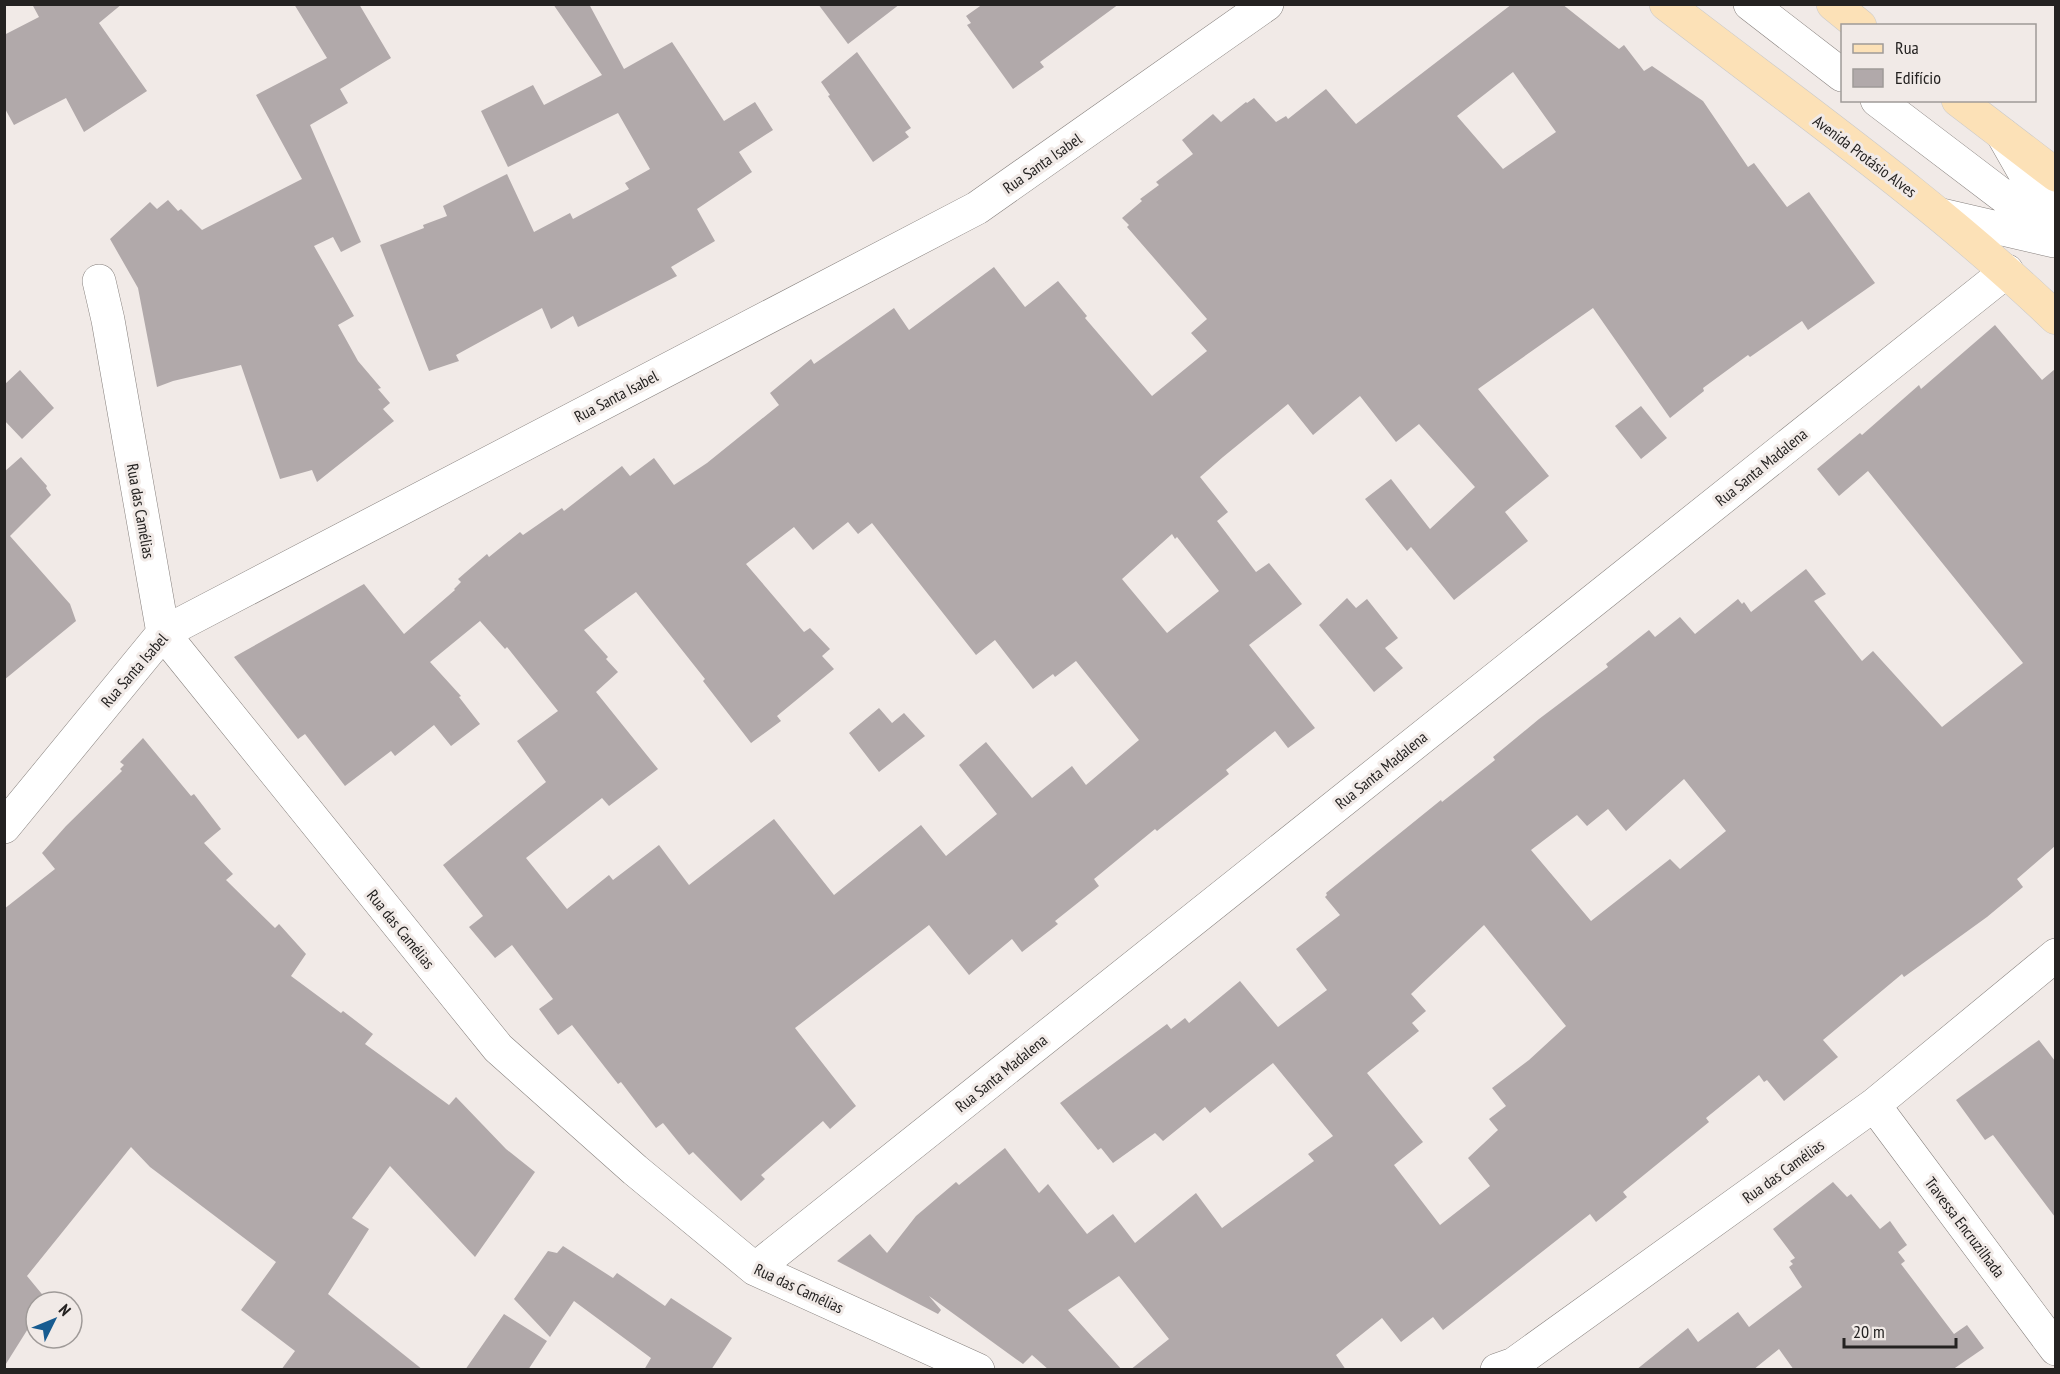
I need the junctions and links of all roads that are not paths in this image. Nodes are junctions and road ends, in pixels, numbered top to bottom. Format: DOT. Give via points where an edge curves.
graph roads {
  1 [pos="1268,4"];
  2 [pos="1666,4"];
  3 [pos="1750,4"];
  4 [pos="1833,4"];
  5 [pos="1858,24"];
  6 [pos="1841,74"];
  7 [pos="1880,102"];
  8 [pos="1961,102"];
  9 [pos="2003,135"];
  10 [pos="2055,176"];
  11 [pos="1942,215"];
  12 [pos="2055,228"];
  13 [pos="2055,239"];
  14 [pos="2007,271"];
  15 [pos="99,281"];
  16 [pos="2055,318"];
  17 [pos="163,633"];
  18 [pos="4,827"];
  19 [pos="2055,955"];
  20 [pos="1875,1105"];
  21 [pos="755,1269"];
  22 [pos="2055,1349"];
  23 [pos="978,1370"];
  24 [pos="1497,1370"];
  1 -- 17 [label="street, Rua Santa Isabel" via="977,208"];
  2 -- 11 [label="main road, Avenida Protásio Alves"];
  3 -- 6 [label="street"];
  4 -- 5 [label="main road"];
  7 -- 13 [label="street"];
  8 -- 9 [label="main road"];
  9 -- 10 [label="main road"];
  9 -- 12 [label="street"];
  11 -- 13 [label="street"];
  11 -- 14 [label="main road, Avenida Protásio Alves"];
  14 -- 16 [label="main road, Avenida Protásio Alves"];
  14 -- 21 [label="street, Rua Santa Madalena"];
  15 -- 17 [label="street, Rua das Camélias"];
  17 -- 18 [label="street, Rua Santa Isabel"];
  17 -- 21 [label="street, Rua das Camélias" via="498,1048 635,1170"];
  19 -- 20 [label="street, Rua das Camélias"];
  20 -- 22 [label="street, Travessa Encruzilhada"];
  20 -- 24 [label="street, Rua das Camélias" via="1514,1364"];
  21 -- 23 [label="street, Rua das Camélias"];
}
